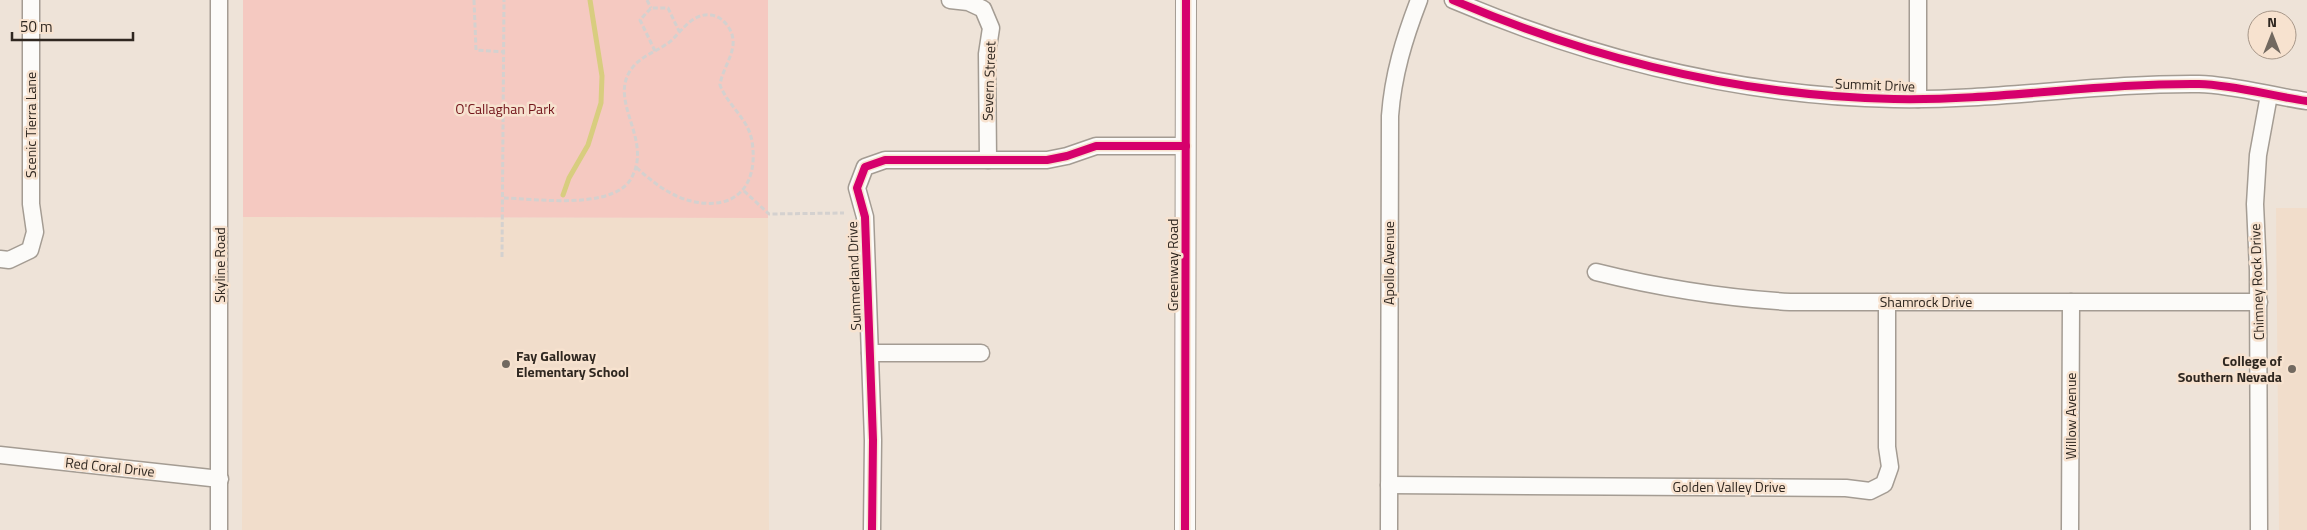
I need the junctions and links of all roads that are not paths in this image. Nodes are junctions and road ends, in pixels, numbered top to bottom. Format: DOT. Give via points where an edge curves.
graph roads {
  1 [pos="31,0"];
  2 [pos="219,0"];
  3 [pos="950,0"];
  4 [pos="1186,0"];
  5 [pos="1419,0"];
  6 [pos="1454,0"];
  7 [pos="1918,0"];
  8 [pos="2269,95"];
  9 [pos="1918,99"];
  10 [pos="2307,101"];
  11 [pos="1186,146"];
  12 [pos="988,160"];
  13 [pos="0,258"];
  14 [pos="1596,272"];
  15 [pos="1887,302"];
  16 [pos="2071,302"];
  17 [pos="2259,302"];
  18 [pos="870,353"];
  19 [pos="981,353"];
  20 [pos="0,455"];
  21 [pos="220,479"];
  22 [pos="1389,485"];
  23 [pos="220,530"];
  24 [pos="872,530"];
  25 [pos="1185,530"];
  26 [pos="1389,530"];
  27 [pos="2070,530"];
  28 [pos="2259,530"];
  1 -- 13 [label="street, Scenic Tierra Lane" via="30,204 35,232 30,250 9,260"];
  2 -- 21 [label="street, Skyline Road"];
  3 -- 12 [label="street, Severn Street" via="968,2 983,9 991,28 987,54"];
  4 -- 11 [label="street, Greenway Road"];
  5 -- 22 [label="street, Apollo Avenue" via="1396,67 1390,116"];
  6 -- 9 [label="street, Summit Drive" via="1590,51 1695,77 1816,94"];
  7 -- 9 [label="street"];
  8 -- 9 [label="street, Summit Drive" via="2202,84 2172,84 1996,97"];
  8 -- 10 [label="street, Summit Drive"];
  8 -- 17 [label="street, Chimney Rock Drive" via="2258,155 2254,204"];
  11 -- 12 [label="street, Summerland Drive" via="1096,146 1047,160"];
  11 -- 25 [label="street, Greenway Road"];
  12 -- 18 [label="street, Summerland Drive" via="885,160 865,167 857,188 866,217"];
  14 -- 15 [label="street, Shamrock Drive" via="1734,299"];
  15 -- 16 [label="street, Shamrock Drive"];
  15 -- 22 [label="street, Golden Valley Drive" via="1886,447 1890,468 1884,484 1870,490"];
  16 -- 17 [label="street, Shamrock Drive"];
  16 -- 27 [label="street, Willow Avenue"];
  17 -- 28 [label="street, Chimney Rock Drive"];
  18 -- 19 [label="street"];
  18 -- 24 [label="street, Summerland Drive"];
  20 -- 21 [label="street, Red Coral Drive"];
  21 -- 23 [label="street, Skyline Road"];
  22 -- 26 [label="street, Apollo Avenue"];
}
